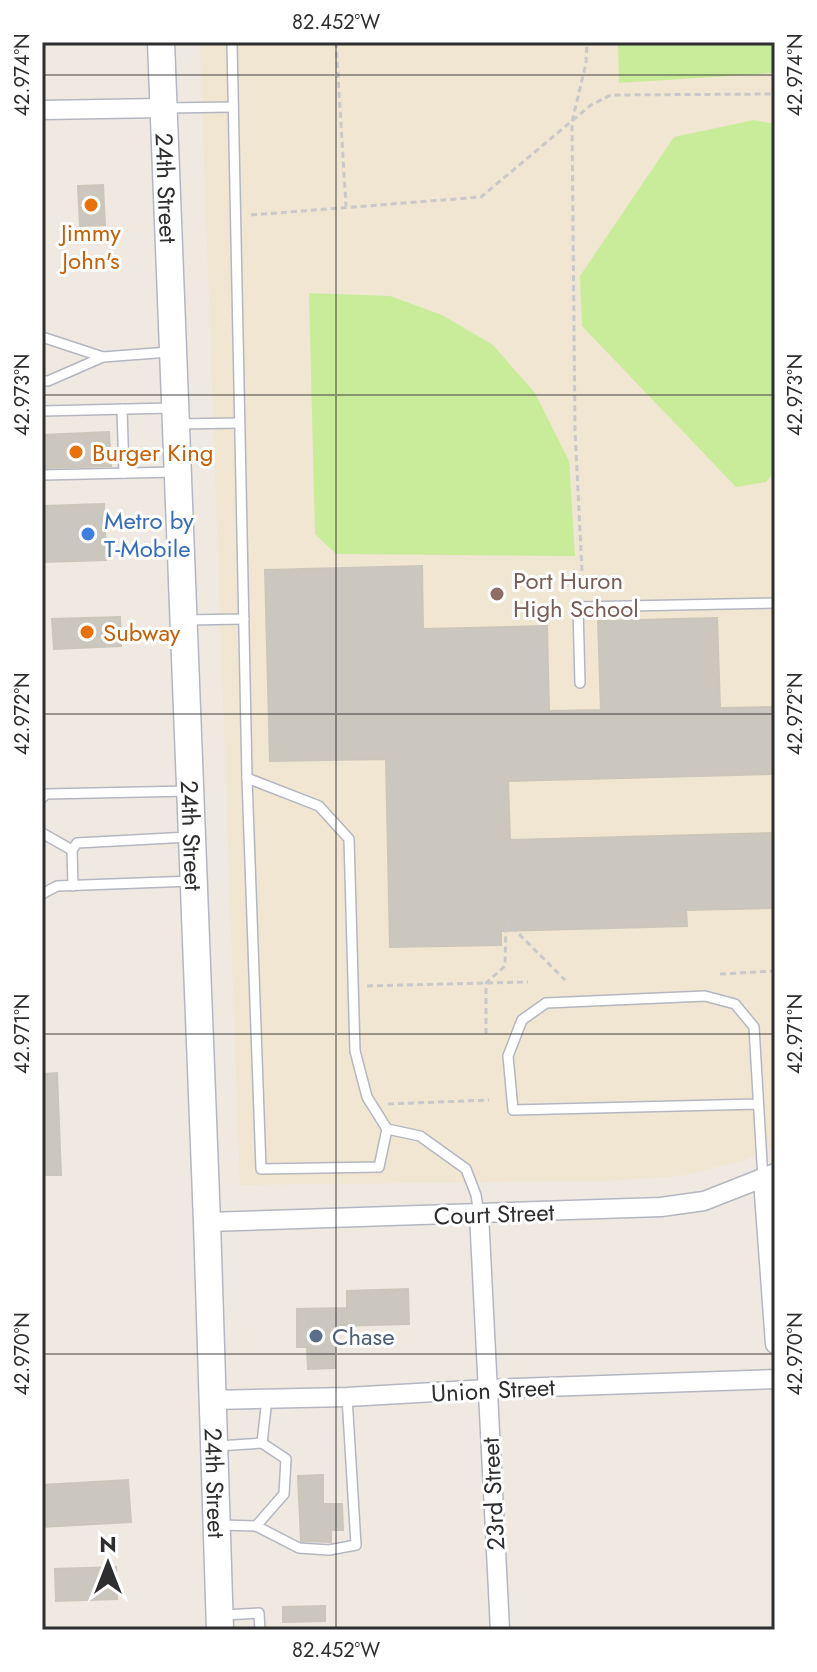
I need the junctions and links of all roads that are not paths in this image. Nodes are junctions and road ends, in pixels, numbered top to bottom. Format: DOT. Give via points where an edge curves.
graph roads {
  1 [pos="161,42"];
  2 [pos="232,42"];
  3 [pos="233,107"];
  4 [pos="162,108"];
  5 [pos="42,110"];
  6 [pos="42,337"];
  7 [pos="172,352"];
  8 [pos="103,357"];
  9 [pos="42,381"];
  10 [pos="122,409"];
  11 [pos="42,411"];
  12 [pos="175,416"];
  13 [pos="239,423"];
  14 [pos="177,472"];
  15 [pos="124,473"];
  16 [pos="42,475"];
  17 [pos="775,603"];
  18 [pos="244,619"];
  19 [pos="183,620"];
  20 [pos="580,683"];
  21 [pos="247,778"];
  22 [pos="189,791"];
  23 [pos="42,798"];
  24 [pos="42,833"];
  25 [pos="191,837"];
  26 [pos="72,850"];
  27 [pos="193,881"];
  28 [pos="73,886"];
  29 [pos="42,894"];
  30 [pos="758,1104"];
  31 [pos="387,1129"];
  32 [pos="769,1176"];
  33 [pos="479,1214"];
  34 [pos="207,1222"];
  35 [pos="775,1344"];
  36 [pos="775,1379"];
  37 [pos="488,1389"];
  38 [pos="347,1397"];
  39 [pos="267,1399"];
  40 [pos="212,1400"];
  41 [pos="262,1443"];
  42 [pos="214,1446"];
  43 [pos="216,1525"];
  44 [pos="256,1526"];
  45 [pos="220,1622"];
  46 [pos="260,1630"];
  47 [pos="500,1630"];
  1 -- 4 [label="street, 24th Street"];
  2 -- 3 [label="lane"];
  3 -- 4 [label="lane"];
  3 -- 13 [label="lane"];
  4 -- 5 [label="street"];
  4 -- 7 [label="street, 24th Street"];
  6 -- 8 [label="lane"];
  7 -- 8 [label="lane"];
  7 -- 12 [label="street, 24th Street"];
  8 -- 9 [label="lane"];
  10 -- 11 [label="lane"];
  10 -- 12 [label="lane"];
  10 -- 15 [label="lane"];
  12 -- 13 [label="lane"];
  12 -- 14 [label="street, 24th Street"];
  13 -- 18 [label="lane"];
  14 -- 15 [label="lane"];
  14 -- 19 [label="street, 24th Street"];
  15 -- 16 [label="lane"];
  17 -- 20 [label="lane" via="578,607"];
  18 -- 19 [label="lane"];
  18 -- 21 [label="lane"];
  19 -- 22 [label="street, 24th Street"];
  21 -- 31 [label="lane" via="319,806 349,839 355,1051 367,1097"];
  21 -- 31 [label="lane" via="261,1169 379,1167"];
  22 -- 23 [label="lane"];
  22 -- 25 [label="street, 24th Street"];
  24 -- 26 [label="lane"];
  25 -- 26 [label="lane" via="77,843"];
  25 -- 27 [label="street, 24th Street"];
  26 -- 28 [label="lane"];
  27 -- 28 [label="lane"];
  27 -- 34 [label="street, 24th Street"];
  28 -- 29 [label="lane"];
  30 -- 30 [label="lane" via="754,1027 735,1004 705,996 546,1003 522,1020 508,1056 513,1110"];
  30 -- 32 [label="lane"];
  31 -- 33 [label="lane" via="420,1136 466,1169"];
  32 -- 33 [label="street, Court Street" via="704,1201 661,1207"];
  32 -- 35 [label="street"];
  33 -- 34 [label="street, Court Street"];
  33 -- 37 [label="street, 23rd Street"];
  34 -- 40 [label="street, 24th Street"];
  36 -- 37 [label="street, Union Street"];
  37 -- 38 [label="street, Union Street"];
  37 -- 47 [label="street, 23rd Street"];
  38 -- 39 [label="street, Union Street"];
  38 -- 44 [label="lane" via="356,1545 299,1548"];
  39 -- 40 [label="street, Union Street"];
  39 -- 41 [label="lane"];
  40 -- 42 [label="street, 24th Street"];
  41 -- 42 [label="lane"];
  41 -- 44 [label="lane" via="286,1459 284,1494"];
  42 -- 43 [label="street, 24th Street"];
  43 -- 44 [label="lane"];
  43 -- 45 [label="street, 24th Street"];
  45 -- 46 [label="lane" via="259,1613"];
}
